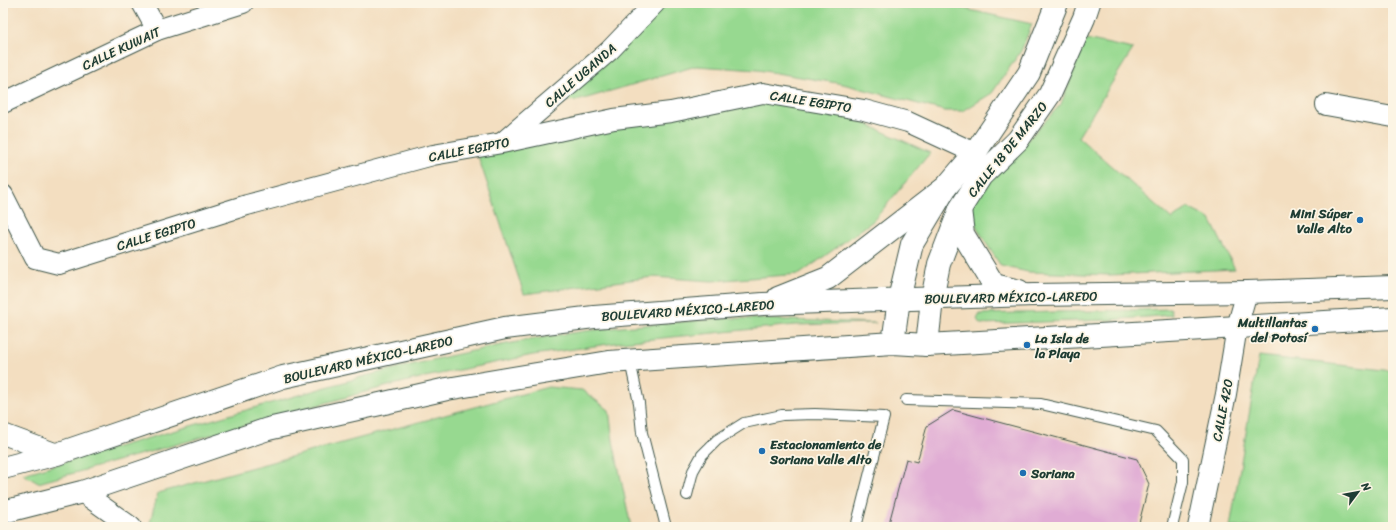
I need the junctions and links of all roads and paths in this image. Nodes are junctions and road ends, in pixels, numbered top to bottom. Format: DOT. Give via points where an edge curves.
graph roads {
  1 [pos="142,3"];
  2 [pos="243,3"];
  3 [pos="655,3"];
  4 [pos="1057,3"];
  5 [pos="1089,3"];
  6 [pos="157,30"];
  7 [pos="3,103"];
  8 [pos="1326,105"];
  9 [pos="1393,117"];
  10 [pos="502,143"];
  11 [pos="975,153"];
  12 [pos="946,187"];
  13 [pos="3,195"];
  14 [pos="960,209"];
  15 [pos="1393,287"];
  16 [pos="1247,292"];
  17 [pos="1034,295"];
  18 [pos="899,299"];
  19 [pos="932,299"];
  20 [pos="763,304"];
  21 [pos="1393,318"];
  22 [pos="1237,327"];
  23 [pos="892,343"];
  24 [pos="927,345"];
  25 [pos="630,361"];
  26 [pos="906,400"];
  27 [pos="3,434"];
  28 [pos="57,454"];
  29 [pos="3,468"];
  30 [pos="82,492"];
  31 [pos="687,495"];
  32 [pos="3,512"];
  33 [pos="131,527"];
  34 [pos="666,527"];
  35 [pos="856,527"];
  36 [pos="1172,527"];
  37 [pos="1198,527"];
  1 -- 6 [label="street"];
  2 -- 6 [label="street, CALLE KUWAIT"];
  3 -- 10 [label="street, CALLE UGANDA" via="609,51"];
  4 -- 11 [label="main road, CALLE 18 DE MARZO" via="1029,73"];
  5 -- 14 [label="main road, CALLE 18 DE MARZO" via="1050,94 1018,140 981,176"];
  6 -- 7 [label="street, CALLE KUWAIT"];
  8 -- 9 [label="street"];
  10 -- 11 [label="street, CALLE EGIPTO" via="614,119 671,112 763,93 864,110 908,122"];
  10 -- 13 [label="street, CALLE EGIPTO" via="433,155 247,205 59,264 35,258"];
  11 -- 12 [label="main road, CALLE 18 DE MARZO"];
  12 -- 18 [label="main road, CALLE 18 DE MARZO" via="912,244"];
  12 -- 20 [label="main road" via="828,278"];
  14 -- 17 [label="main road" via="963,234 994,285"];
  14 -- 19 [label="main road, CALLE 18 DE MARZO" via="939,264"];
  15 -- 16 [label="main road, BOULEVARD MÉXICO-LAREDO"];
  16 -- 17 [label="main road, BOULEVARD MÉXICO-LAREDO"];
  16 -- 22 [label="street, CALLE 420"];
  17 -- 19 [label="main road, BOULEVARD MÉXICO-LAREDO"];
  18 -- 19 [label="main road, BOULEVARD MÉXICO-LAREDO"];
  18 -- 20 [label="main road, BOULEVARD MÉXICO-LAREDO"];
  18 -- 23 [label="main road, CALLE 18 DE MARZO"];
  19 -- 24 [label="main road, CALLE 18 DE MARZO"];
  20 -- 28 [label="main road, BOULEVARD MÉXICO-LAREDO" via="594,317 497,330 283,377"];
  21 -- 22 [label="main road"];
  22 -- 24 [label="main road"];
  22 -- 37 [label="street, CALLE 420" via="1226,394"];
  23 -- 24 [label="main road"];
  23 -- 25 [label="main road"];
  25 -- 30 [label="main road" via="609,362 447,389 268,429"];
  25 -- 34 [label="lane" via="642,433"];
  26 -- 36 [label="lane" via="1041,404 1156,431 1184,459 1183,482"];
  27 -- 28 [label="street"];
  28 -- 29 [label="main road, BOULEVARD MÉXICO-LAREDO"];
  30 -- 32 [label="main road"];
  30 -- 33 [label="street"];
  31 -- 35 [label="lane" via="693,471 702,455 717,440 744,423 782,415 884,417"];
}
